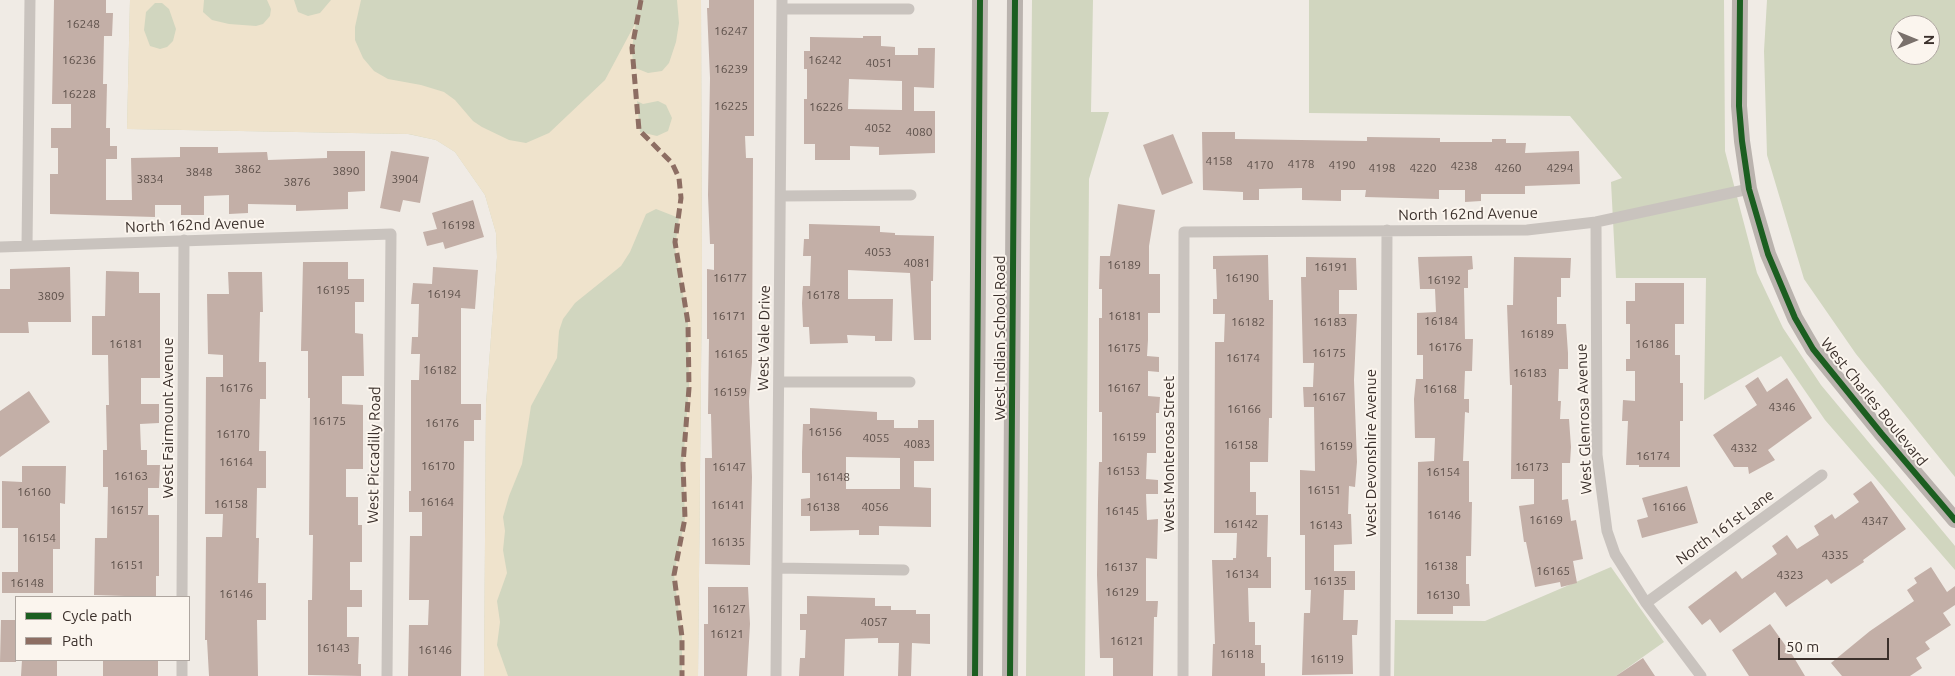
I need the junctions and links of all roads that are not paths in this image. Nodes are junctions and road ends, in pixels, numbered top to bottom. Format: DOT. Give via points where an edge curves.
graph roads {
  1 [pos="30,0"];
  2 [pos="980,0"];
  3 [pos="1015,0"];
  4 [pos="1740,0"];
  5 [pos="782,4"];
  6 [pos="908,9"];
  7 [pos="1749,190"];
  8 [pos="782,196"];
  9 [pos="911,196"];
  10 [pos="1596,222"];
  11 [pos="1387,230"];
  12 [pos="1184,232"];
  13 [pos="391,234"];
  14 [pos="184,240"];
  15 [pos="27,246"];
  16 [pos="0,247"];
  17 [pos="779,382"];
  18 [pos="910,382"];
  19 [pos="1822,475"];
  20 [pos="1955,520"];
  21 [pos="777,568"];
  22 [pos="904,570"];
  23 [pos="182,596"];
  24 [pos="1646,603"];
  25 [pos="182,661"];
  26 [pos="182,676"];
  27 [pos="387,676"];
  28 [pos="776,676"];
  29 [pos="975,676"];
  30 [pos="1010,676"];
  31 [pos="1183,676"];
  32 [pos="1385,676"];
  33 [pos="1701,676"];
  1 -- 15 [label="street"];
  2 -- 29 [label="main road, West Indian School Road"];
  3 -- 30 [label="main road, West Indian School Road"];
  4 -- 7 [label="main road, West Charles Boulevard" via="1739,106"];
  5 -- 6 [label="street"];
  5 -- 8 [label="street, West Vale Drive"];
  7 -- 10 [label="street, North 162nd Avenue"];
  7 -- 20 [label="main road, West Charles Boulevard" via="1768,254 1795,318 1813,348"];
  8 -- 9 [label="street"];
  8 -- 17 [label="street, West Vale Drive"];
  10 -- 11 [label="street, North 162nd Avenue" via="1527,230"];
  10 -- 24 [label="street, West Glenrosa Avenue" via="1598,455 1602,501 1615,554"];
  11 -- 12 [label="street, North 162nd Avenue"];
  11 -- 32 [label="street, West Devonshire Avenue"];
  12 -- 31 [label="street, West Monterosa Street"];
  13 -- 14 [label="street, North 162nd Avenue"];
  13 -- 27 [label="street, West Piccadilly Road"];
  14 -- 15 [label="street, North 162nd Avenue"];
  14 -- 23 [label="street, West Fairmount Avenue"];
  15 -- 16 [label="street, North 162nd Avenue"];
  17 -- 18 [label="street"];
  17 -- 21 [label="street, West Vale Drive"];
  19 -- 24 [label="street, North 161st Lane"];
  21 -- 22 [label="street"];
  21 -- 28 [label="street, West Vale Drive"];
  24 -- 33 [label="street, West Glenrosa Avenue"];
  25 -- 26 [label="street"];
}
